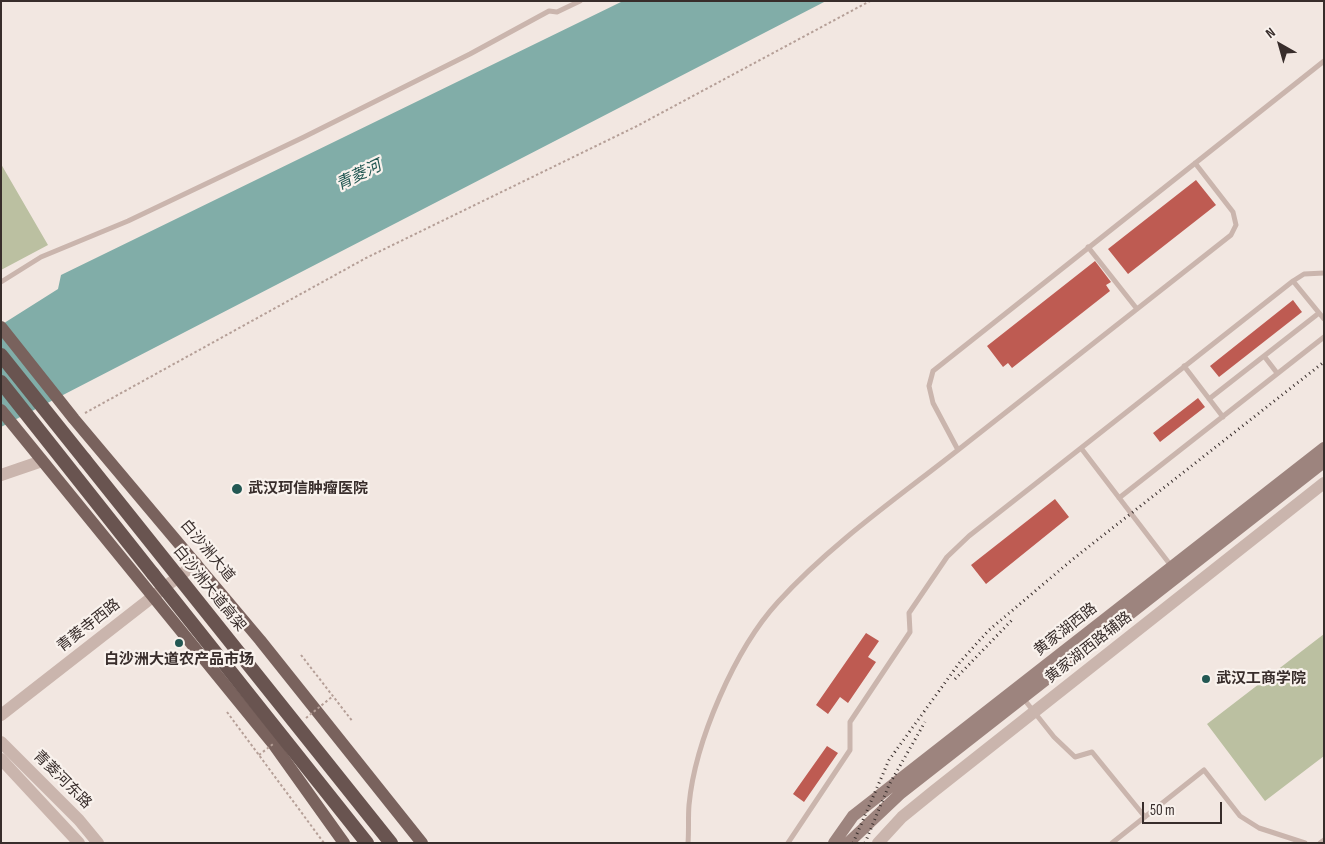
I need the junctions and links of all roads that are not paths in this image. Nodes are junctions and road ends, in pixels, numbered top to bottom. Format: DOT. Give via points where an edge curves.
graph roads {
  1 [pos="580,1"];
  2 [pos="1324,61"];
  3 [pos="1195,163"];
  4 [pos="1088,247"];
  5 [pos="1324,273"];
  6 [pos="1,282"];
  7 [pos="1293,282"];
  8 [pos="1137,309"];
  9 [pos="1319,313"];
  10 [pos="1324,319"];
  11 [pos="1,327"];
  12 [pos="1324,337"];
  13 [pos="1,355"];
  14 [pos="1264,356"];
  15 [pos="1184,366"];
  16 [pos="1277,373"];
  17 [pos="1,382"];
  18 [pos="1209,399"];
  19 [pos="1,410"];
  20 [pos="1223,416"];
  21 [pos="1081,448"];
  22 [pos="1324,448"];
  23 [pos="958,450"];
  24 [pos="42,461"];
  25 [pos="1324,462"];
  26 [pos="1,475"];
  27 [pos="1324,483"];
  28 [pos="1119,498"];
  29 [pos="196,564"];
  30 [pos="1173,567"];
  31 [pos="153,597"];
  32 [pos="1022,698"];
  33 [pos="1034,712"];
  34 [pos="1,715"];
  35 [pos="1,742"];
  36 [pos="1,759"];
  37 [pos="1145,817"];
  38 [pos="1324,840"];
  39 [pos="79,843"];
  40 [pos="98,843"];
  41 [pos="344,843"];
  42 [pos="367,843"];
  43 [pos="391,843"];
  44 [pos="422,843"];
  45 [pos="688,843"];
  46 [pos="788,843"];
  47 [pos="834,843"];
  48 [pos="848,843"];
  49 [pos="878,843"];
  50 [pos="1112,843"];
  51 [pos="1305,843"];
  52 [pos="1320,843"];
  1 -- 6 [label="lane" via="558,12 549,11 470,54 211,182 41,257"];
  2 -- 3 [label="lane"];
  3 -- 4 [label="lane"];
  3 -- 8 [label="lane" via="1233,212 1236,225 1231,235"];
  4 -- 8 [label="lane"];
  4 -- 23 [label="lane" via="933,371 929,386 933,404"];
  5 -- 7 [label="lane" via="1304,274"];
  7 -- 9 [label="lane"];
  7 -- 15 [label="lane"];
  8 -- 23 [label="lane"];
  9 -- 10 [label="lane"];
  9 -- 14 [label="lane"];
  11 -- 29 [label="main road, 白沙洲大道"];
  12 -- 16 [label="lane"];
  13 -- 43 [label="highway, 白沙洲大道高架, bridge"];
  14 -- 16 [label="lane"];
  14 -- 18 [label="lane"];
  15 -- 18 [label="lane"];
  15 -- 21 [label="lane"];
  16 -- 20 [label="lane"];
  17 -- 42 [label="highway, bridge"];
  18 -- 20 [label="lane"];
  19 -- 24 [label="main road"];
  20 -- 28 [label="lane"];
  21 -- 28 [label="lane"];
  21 -- 46 [label="lane" via="947,557 909,613 910,632 850,722 850,750"];
  22 -- 30 [label="main road, 黄家湖西路"];
  23 -- 45 [label="lane" via="830,551 777,603 752,638 731,673 700,752 690,804"];
  24 -- 26 [label="street"];
  24 -- 31 [label="main road"];
  25 -- 32 [label="main road, 黄家湖西路"];
  27 -- 33 [label="street, 黄家湖西路辅路"];
  28 -- 30 [label="lane"];
  29 -- 31 [label="street, 青菱寺西路"];
  29 -- 44 [label="main road, 白沙洲大道"];
  30 -- 47 [label="main road, 黄家湖西路" via="854,816"];
  31 -- 34 [label="street, 青菱寺西路"];
  31 -- 41 [label="main road" via="274,745"];
  32 -- 33 [label="lane"];
  32 -- 48 [label="main road, 黄家湖西路" via="901,793"];
  33 -- 37 [label="lane" via="1075,757 1092,752"];
  33 -- 49 [label="street, 黄家湖西路辅路" via="902,817"];
  35 -- 40 [label="street, 青菱河东路"];
  36 -- 39 [label="street, 青菱河东路"];
  37 -- 50 [label="lane"];
  37 -- 51 [label="lane" via="1204,770 1240,816 1259,828"];
  38 -- 52 [label="lane"];
}
